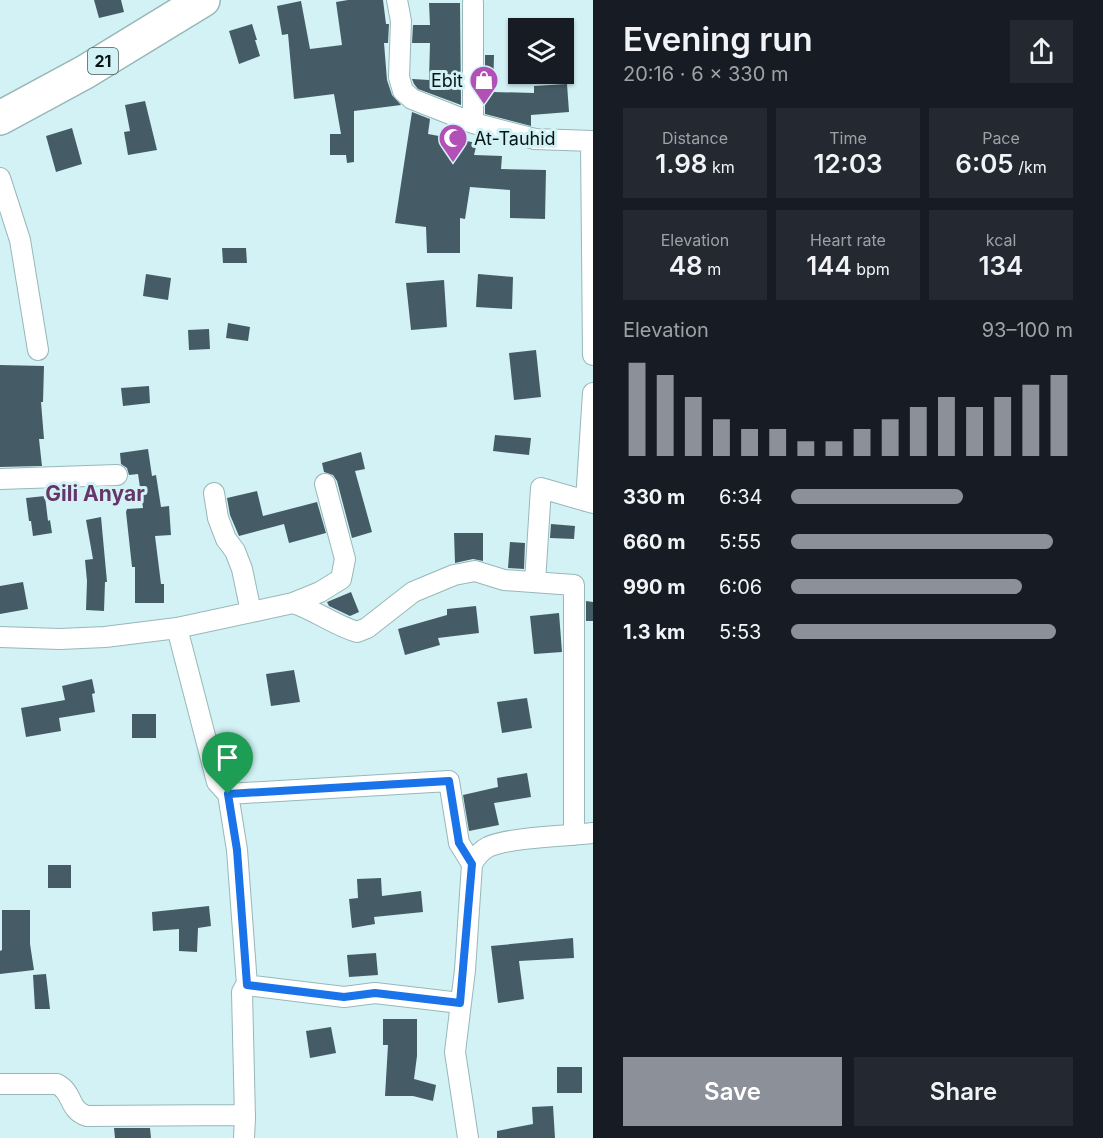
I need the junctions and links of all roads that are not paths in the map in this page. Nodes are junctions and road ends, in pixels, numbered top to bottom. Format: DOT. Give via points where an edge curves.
graph roads {
  1 [pos="203,0"];
  2 [pos="397,0"];
  3 [pos="473,3"];
  4 [pos="0,118"];
  5 [pos="473,123"];
  6 [pos="592,141"];
  7 [pos="0,178"];
  8 [pos="38,350"];
  9 [pos="593,356"];
  10 [pos="593,393"];
  11 [pos="117,476"];
  12 [pos="0,479"];
  13 [pos="325,484"];
  14 [pos="214,493"];
  15 [pos="589,502"];
  16 [pos="535,582"];
  17 [pos="293,603"];
  18 [pos="251,612"];
  19 [pos="177,628"];
  20 [pos="0,637"];
  21 [pos="228,794"];
  22 [pos="584,834"];
  23 [pos="472,864"];
  24 [pos="247,985"];
  25 [pos="460,1003"];
  26 [pos="0,1084"];
  27 [pos="246,1118"];
  28 [pos="244,1138"];
  29 [pos="468,1138"];
  1 -- 4 [label="highway, 21"];
  2 -- 5 [label="street" via="401,21 399,77 403,91 429,107"];
  3 -- 5 [label="street"];
  5 -- 6 [label="street" via="535,140"];
  6 -- 9 [label="street"];
  7 -- 8 [label="street" via="20,240"];
  10 -- 15 [label="street"];
  11 -- 12 [label="street"];
  13 -- 17 [label="street" via="345,559 341,579"];
  14 -- 18 [label="street" via="218,518 242,569"];
  15 -- 16 [label="street" via="541,488"];
  16 -- 17 [label="street" via="504,580 475,571 454,575 413,592 357,632"];
  16 -- 22 [label="street" via="574,585"];
  17 -- 18 [label="street"];
  18 -- 19 [label="street"];
  19 -- 20 [label="street" via="105,637"];
  19 -- 21 [label="street" via="217,782"];
  21 -- 23 [label="street" via="449,781 459,843"];
  21 -- 24 [label="street" via="237,850"];
  22 -- 23 [label="street" via="489,847"];
  23 -- 25 [label="street"];
  24 -- 25 [label="street" via="344,997 375,993"];
  24 -- 27 [label="street" via="242,992"];
  25 -- 29 [label="street" via="455,1052"];
  26 -- 27 [label="street" via="57,1084 66,1088 76,1111 87,1116"];
  27 -- 28 [label="street"];
}
